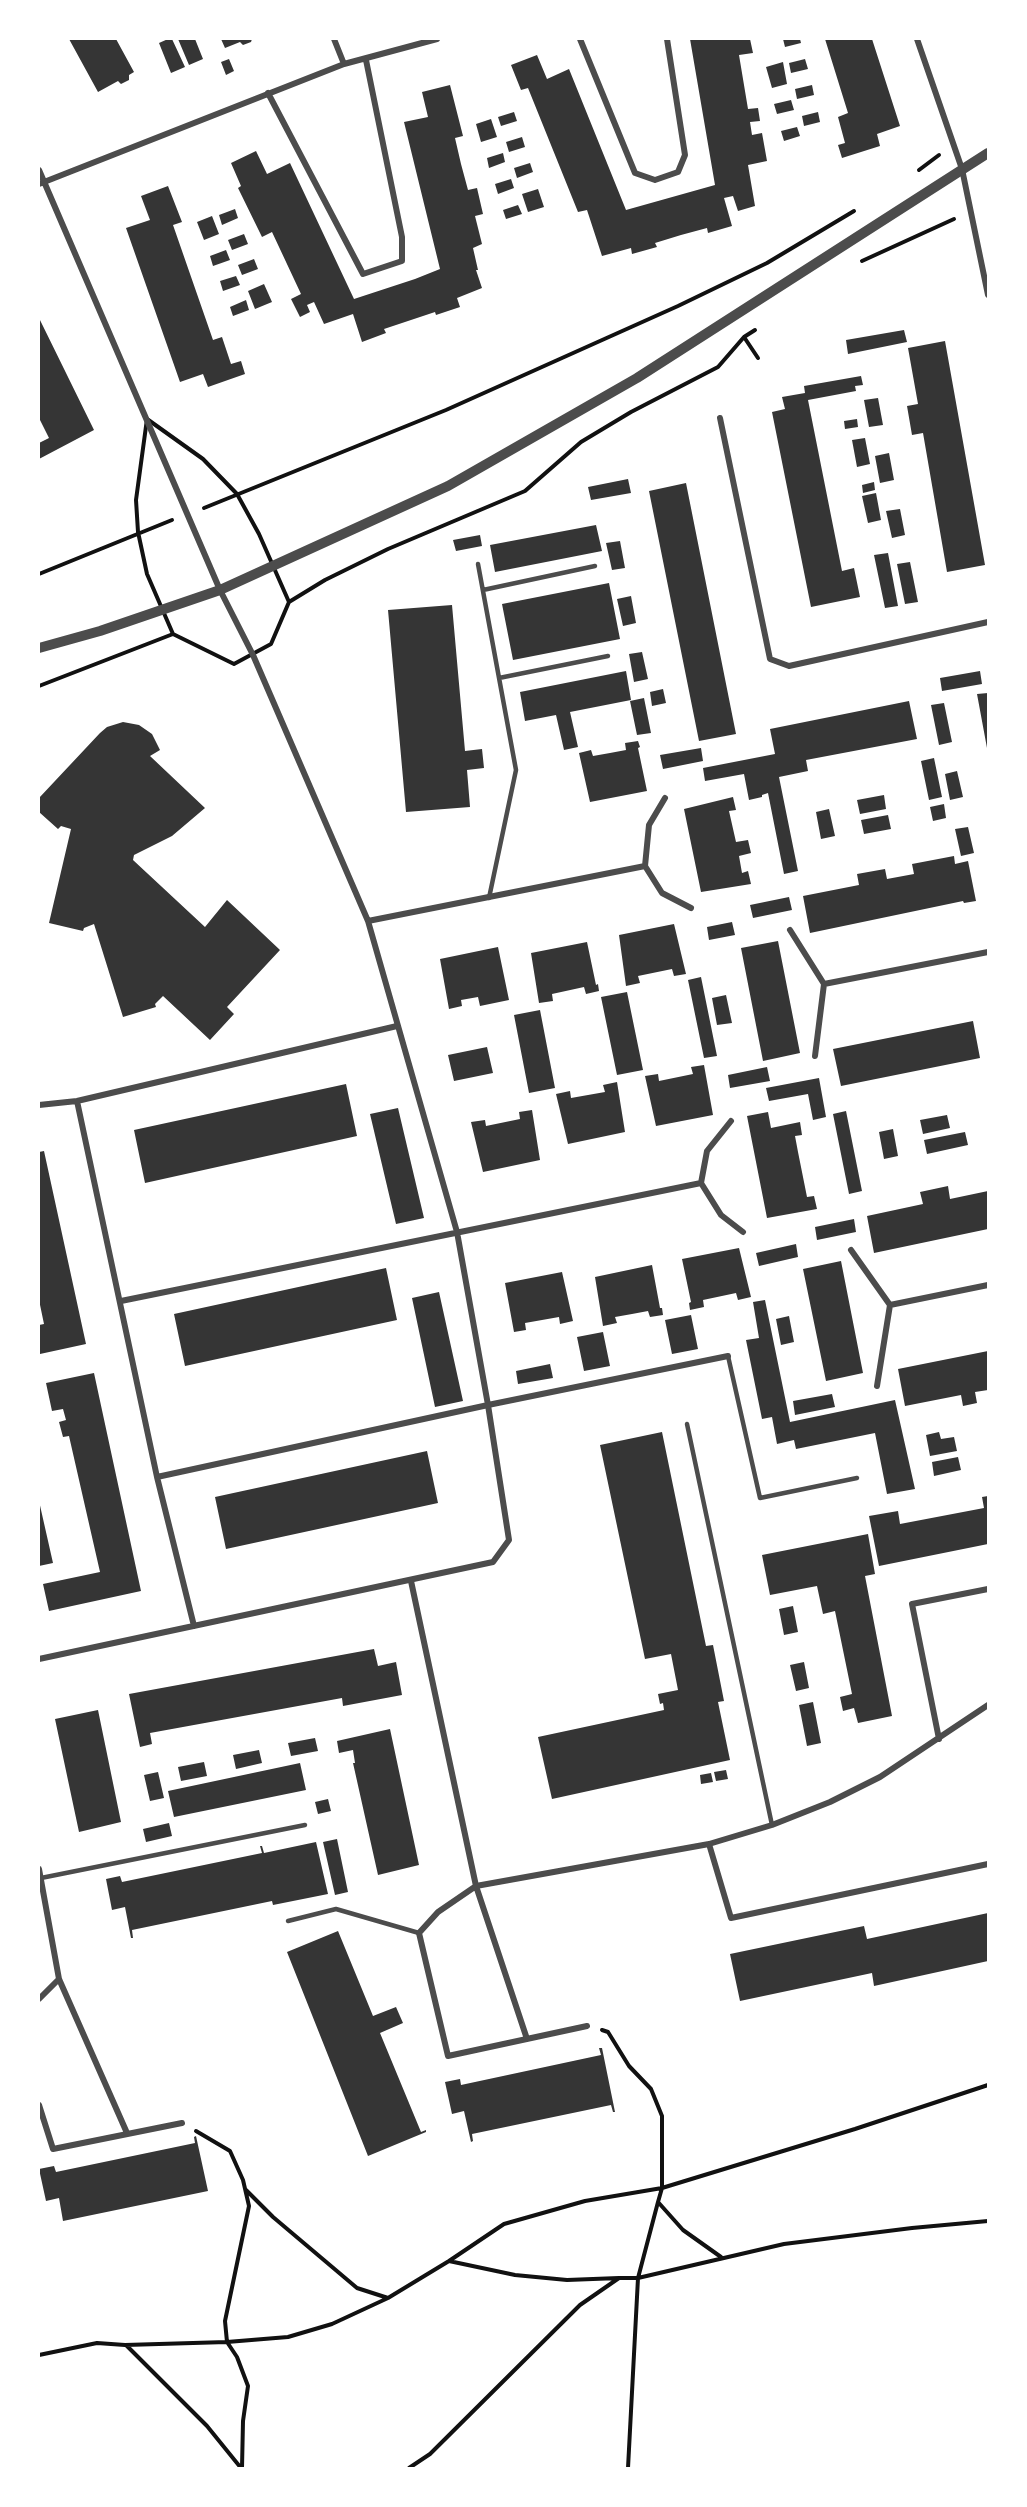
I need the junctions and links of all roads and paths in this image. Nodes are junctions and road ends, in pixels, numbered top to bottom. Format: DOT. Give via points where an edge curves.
graph roads {
  1 [pos="334,39"];
  2 [pos="437,39"];
  3 [pos="580,39"];
  4 [pos="667,39"];
  5 [pos="917,39"];
  6 [pos="366,60"];
  7 [pos="344,64"];
  8 [pos="268,93"];
  9 [pos="954,144"];
  10 [pos="988,153"];
  11 [pos="962,169"];
  12 [pos="39,170"];
  13 [pos="918,171"];
  14 [pos="42,183"];
  15 [pos="860,208"];
  16 [pos="971,212"];
  17 [pos="852,266"];
  18 [pos="988,295"];
  19 [pos="764,324"];
  20 [pos="744,337"];
  21 [pos="758,358"];
  22 [pos="720,418"];
  23 [pos="147,419"];
  24 [pos="237,494"];
  25 [pos="188,514"];
  26 [pos="138,532"];
  27 [pos="478,564"];
  28 [pos="274,566"];
  29 [pos="595,567"];
  30 [pos="39,574"];
  31 [pos="220,590"];
  32 [pos="483,590"];
  33 [pos="290,602"];
  34 [pos="162,610"];
  35 [pos="988,622"];
  36 [pos="173,634"];
  37 [pos="39,648"];
  38 [pos="253,655"];
  39 [pos="608,656"];
  40 [pos="499,678"];
  41 [pos="39,686"];
  42 [pos="665,798"];
  43 [pos="645,866"];
  44 [pos="489,898"];
  45 [pos="691,908"];
  46 [pos="368,921"];
  47 [pos="790,930"];
  48 [pos="988,952"];
  49 [pos="824,984"];
  50 [pos="397,1026"];
  51 [pos="815,1056"];
  52 [pos="77,1101"];
  53 [pos="39,1105"];
  54 [pos="731,1121"];
  55 [pos="701,1183"];
  56 [pos="456,1232"];
  57 [pos="743,1232"];
  58 [pos="851,1250"];
  59 [pos="988,1284"];
  60 [pos="121,1301"];
  61 [pos="890,1305"];
  62 [pos="728,1356"];
  63 [pos="876,1386"];
  64 [pos="488,1405"];
  65 [pos="687,1424"];
  66 [pos="157,1477"];
  67 [pos="857,1478"];
  68 [pos="411,1581"];
  69 [pos="988,1589"];
  70 [pos="194,1626"];
  71 [pos="39,1659"];
  72 [pos="988,1704"];
  73 [pos="939,1739"];
  74 [pos="305,1825"];
  75 [pos="772,1825"];
  76 [pos="709,1844"];
  77 [pos="988,1864"];
  78 [pos="39,1869"];
  79 [pos="41,1878"];
  80 [pos="476,1886"];
  81 [pos="288,1921"];
  82 [pos="419,1933"];
  83 [pos="59,1979"];
  84 [pos="39,1999"];
  85 [pos="587,2026"];
  86 [pos="527,2039"];
  87 [pos="988,2085"];
  88 [pos="39,2105"];
  89 [pos="182,2123"];
  90 [pos="127,2133"];
  91 [pos="662,2188"];
  92 [pos="245,2190"];
  93 [pos="658,2202"];
  94 [pos="988,2222"];
  95 [pos="722,2257"];
  96 [pos="449,2261"];
  97 [pos="619,2278"];
  98 [pos="638,2278"];
  99 [pos="388,2298"];
  100 [pos="227,2342"];
  101 [pos="125,2345"];
  102 [pos="39,2355"];
  103 [pos="242,2468"];
  104 [pos="409,2468"];
  105 [pos="628,2468"];
  1 -- 7 [label="street"];
  2 -- 6 [label="street"];
  3 -- 4 [label="street" via="635,173 656,180 678,172 685,155"];
  5 -- 9 [label="street"];
  6 -- 7 [label="street"];
  6 -- 8 [label="street" via="402,237 402,261 363,274"];
  7 -- 8 [label="street"];
  8 -- 14 [label="street"];
  9 -- 11 [label="street"];
  9 -- 13 [label="path"];
  10 -- 11 [label="street"];
  11 -- 16 [label="street"];
  11 -- 28 [label="street" via="617,389 448,486"];
  12 -- 14 [label="street"];
  14 -- 23 [label="street"];
  15 -- 24 [label="path" via="767,263 678,306 446,410"];
  16 -- 17 [label="path"];
  16 -- 18 [label="street"];
  19 -- 20 [label="path"];
  20 -- 21 [label="path"];
  20 -- 33 [label="path" via="718,367 581,442 525,490 388,549"];
  22 -- 35 [label="street" via="770,659 789,666"];
  23 -- 24 [label="path" via="203,459"];
  23 -- 25 [label="street"];
  23 -- 26 [label="path" via="136,500"];
  24 -- 25 [label="path"];
  24 -- 28 [label="path"];
  25 -- 26 [label="path"];
  25 -- 31 [label="street"];
  26 -- 30 [label="path"];
  26 -- 34 [label="path" via="147,574"];
  27 -- 32 [label="lane"];
  28 -- 31 [label="street"];
  28 -- 33 [label="path"];
  29 -- 32 [label="lane"];
  31 -- 34 [label="street"];
  31 -- 38 [label="street"];
  32 -- 40 [label="lane"];
  33 -- 38 [label="path" via="271,644"];
  34 -- 36 [label="path"];
  34 -- 37 [label="street"];
  36 -- 38 [label="path" via="234,664"];
  36 -- 41 [label="path"];
  38 -- 46 [label="street"];
  39 -- 40 [label="lane"];
  40 -- 44 [label="lane" via="516,770"];
  42 -- 43 [label="street" via="649,825"];
  43 -- 44 [label="street"];
  43 -- 45 [label="street" via="662,893"];
  44 -- 46 [label="street"];
  46 -- 50 [label="street"];
  47 -- 49 [label="street"];
  48 -- 49 [label="street"];
  49 -- 51 [label="street"];
  50 -- 52 [label="street"];
  50 -- 56 [label="street"];
  52 -- 53 [label="street"];
  52 -- 60 [label="street"];
  54 -- 55 [label="street" via="707,1151"];
  55 -- 56 [label="street"];
  55 -- 57 [label="street" via="721,1215"];
  56 -- 60 [label="street"];
  56 -- 64 [label="street"];
  58 -- 61 [label="street"];
  59 -- 61 [label="street"];
  60 -- 66 [label="street"];
  61 -- 63 [label="street"];
  62 -- 64 [label="street"];
  62 -- 67 [label="lane" via="760,1498"];
  64 -- 66 [label="street"];
  64 -- 68 [label="street" via="509,1540 493,1562"];
  65 -- 75 [label="lane"];
  66 -- 70 [label="street"];
  68 -- 70 [label="street"];
  68 -- 80 [label="street"];
  69 -- 73 [label="street" via="912,1604"];
  70 -- 71 [label="street"];
  72 -- 73 [label="street"];
  73 -- 75 [label="street" via="880,1777"];
  74 -- 79 [label="lane"];
  75 -- 76 [label="street"];
  76 -- 77 [label="street" via="731,1918"];
  76 -- 80 [label="street"];
  78 -- 79 [label="street"];
  79 -- 83 [label="street"];
  80 -- 82 [label="street" via="438,1912"];
  80 -- 86 [label="street"];
  81 -- 82 [label="lane" via="336,1909"];
  82 -- 86 [label="street" via="448,2056"];
  83 -- 84 [label="street"];
  83 -- 90 [label="street"];
  85 -- 86 [label="street"];
  85 -- 91 [label="path" via="608,2032 629,2066 651,2088 662,2115"];
  87 -- 91 [label="path"];
  88 -- 90 [label="street" via="53,2150"];
  89 -- 90 [label="street"];
  89 -- 92 [label="path" via="230,2151"];
  91 -- 93 [label="path"];
  91 -- 96 [label="path" via="585,2201 504,2224"];
  92 -- 99 [label="path" via="357,2288"];
  92 -- 100 [label="path" via="249,2206 225,2321"];
  93 -- 95 [label="path" via="683,2230"];
  93 -- 98 [label="path"];
  94 -- 95 [label="path" via="784,2244"];
  95 -- 98 [label="path"];
  96 -- 97 [label="path" via="536,2277"];
  96 -- 99 [label="path"];
  97 -- 98 [label="path"];
  97 -- 104 [label="path" via="580,2305 430,2454"];
  98 -- 105 [label="path"];
  99 -- 100 [label="path" via="332,2324 288,2337"];
  100 -- 101 [label="path"];
  100 -- 103 [label="path" via="248,2386"];
  101 -- 102 [label="path" via="97,2343"];
  101 -- 103 [label="path" via="207,2426"];
}
